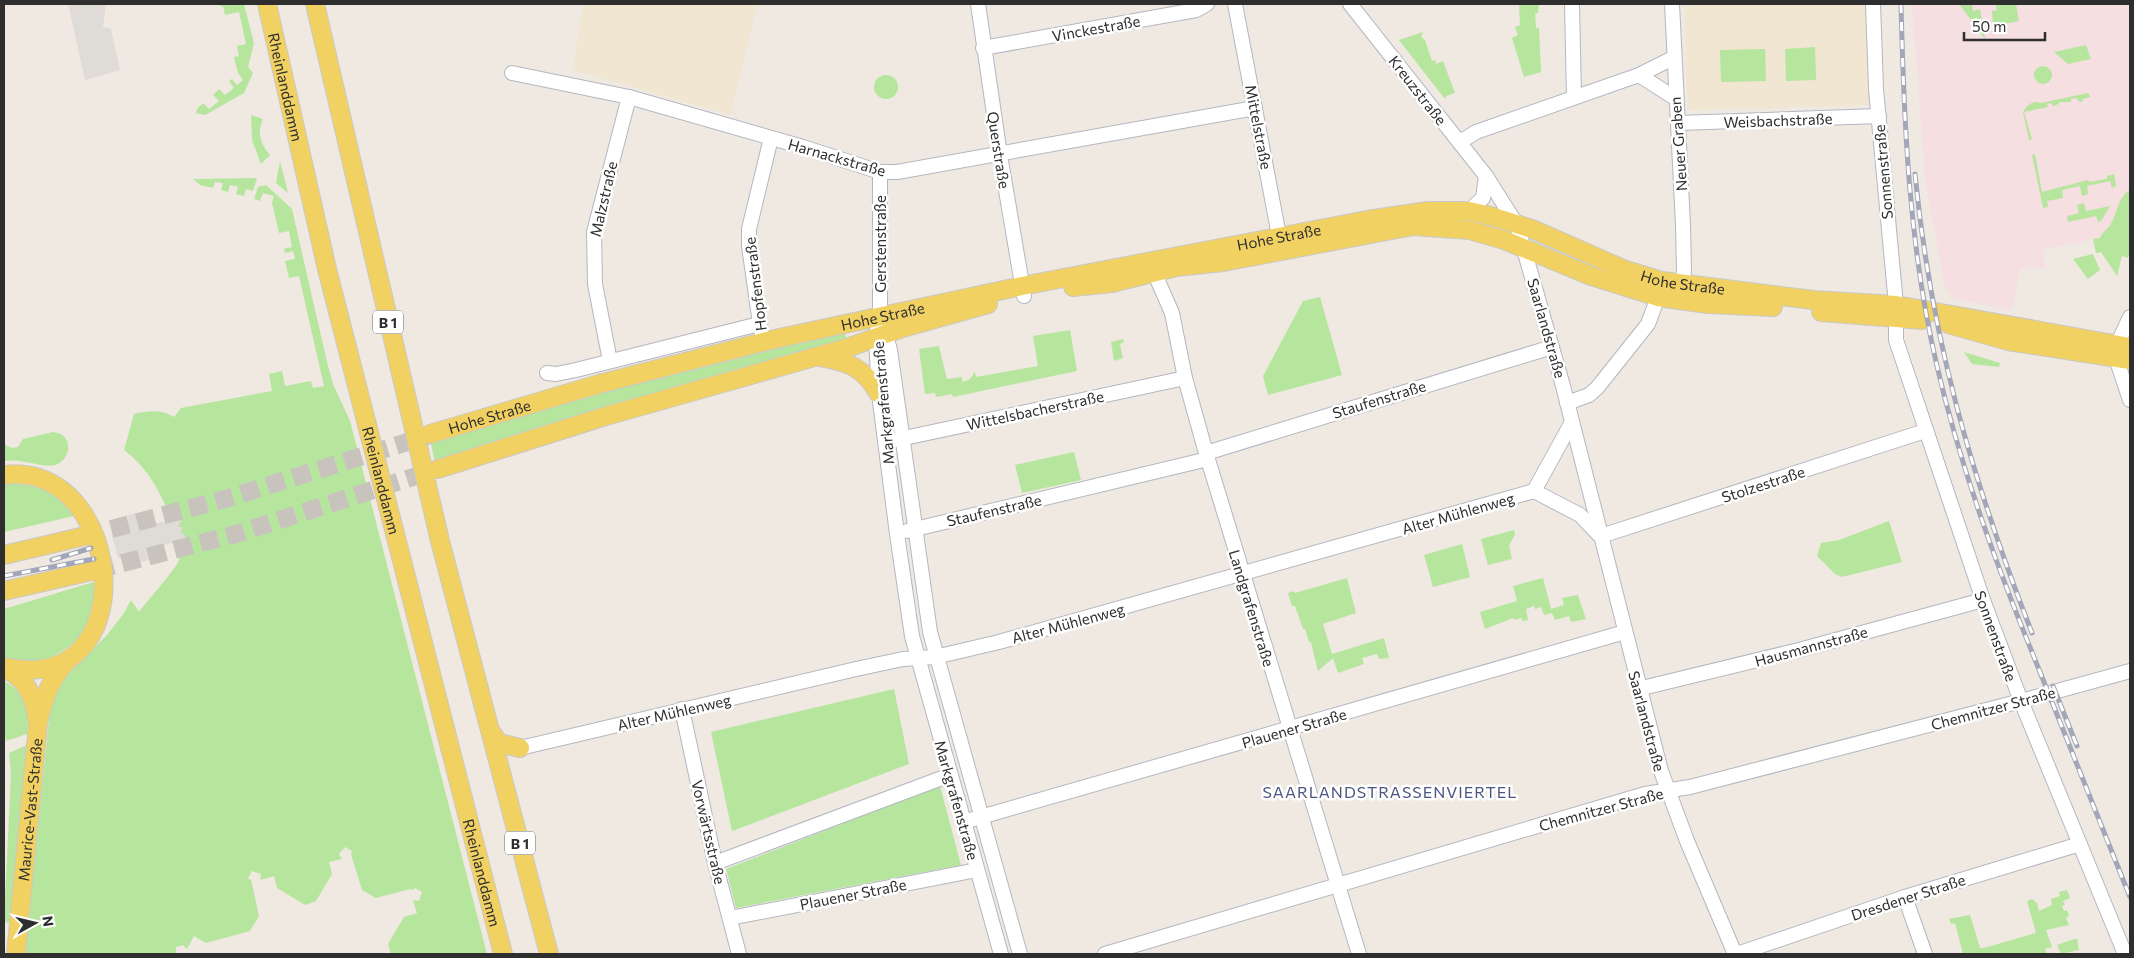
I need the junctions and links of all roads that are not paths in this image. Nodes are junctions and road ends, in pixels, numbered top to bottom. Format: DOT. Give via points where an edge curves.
graph roads {
  1 [pos="267,4"];
  2 [pos="315,4"];
  3 [pos="978,4"];
  4 [pos="1208,4"];
  5 [pos="1235,4"];
  6 [pos="1350,4"];
  7 [pos="1572,4"];
  8 [pos="1672,4"];
  9 [pos="1873,4"];
  10 [pos="983,48"];
  11 [pos="1674,58"];
  12 [pos="512,73"];
  13 [pos="1639,74"];
  14 [pos="629,97"];
  15 [pos="1574,97"];
  16 [pos="1676,98"];
  17 [pos="1255,108"];
  18 [pos="1879,116"];
  19 [pos="1678,123"];
  20 [pos="771,138"];
  21 [pos="1460,142"];
  22 [pos="1000,155"];
  23 [pos="880,172"];
  24 [pos="1486,176"];
  25 [pos="1469,211"];
  26 [pos="1521,236"];
  27 [pos="1281,244"];
  28 [pos="1152,268"];
  29 [pos="1682,284"];
  30 [pos="1023,291"];
  31 [pos="1658,297"];
  32 [pos="1897,314"];
  33 [pos="880,315"];
  34 [pos="2130,317"];
  35 [pos="759,324"];
  36 [pos="881,336"];
  37 [pos="762,342"];
  38 [pos="1552,347"];
  39 [pos="2123,353"];
  40 [pos="815,356"];
  41 [pos="610,361"];
  42 [pos="547,373"];
  43 [pos="1185,378"];
  44 [pos="879,394"];
  45 [pos="2130,400"];
  46 [pos="1567,404"];
  47 [pos="1572,422"];
  48 [pos="1925,431"];
  49 [pos="430,434"];
  50 [pos="903,438"];
  51 [pos="885,442"];
  52 [pos="1207,456"];
  53 [pos="438,469"];
  54 [pos="4,475"];
  55 [pos="1534,491"];
  56 [pos="915,529"];
  57 [pos="897,534"];
  58 [pos="85,536"];
  59 [pos="1601,536"];
  60 [pos="54,544"];
  61 [pos="4,549"];
  62 [pos="4,555"];
  63 [pos="96,570"];
  64 [pos="1242,574"];
  65 [pos="7,591"];
  66 [pos="1983,600"];
  67 [pos="1625,632"];
  68 [pos="72,656"];
  69 [pos="935,657"];
  70 [pos="917,658"];
  71 [pos="4,668"];
  72 [pos="2130,671"];
  73 [pos="1638,689"];
  74 [pos="2021,702"];
  75 [pos="682,709"];
  76 [pos="38,724"];
  77 [pos="1289,728"];
  78 [pos="491,732"];
  79 [pos="520,748"];
  80 [pos="501,772"];
  81 [pos="950,775"];
  82 [pos="1667,791"];
  83 [pos="981,817"];
  84 [pos="963,822"];
  85 [pos="2080,844"];
  86 [pos="716,863"];
  87 [pos="977,870"];
  88 [pos="1339,885"];
  89 [pos="1905,897"];
  90 [pos="730,918"];
  91 [pos="16,954"];
  92 [pos="503,954"];
  93 [pos="549,954"];
  94 [pos="739,954"];
  95 [pos="1001,954"];
  96 [pos="1020,954"];
  97 [pos="1105,954"];
  98 [pos="1359,954"];
  99 [pos="1736,954"];
  100 [pos="1925,954"];
  101 [pos="2125,954"];
  1 -- 92 [label="main road, Rheinlanddamm" via="326,269"];
  2 -- 78 [label="main road, B 1" via="440,541"];
  3 -- 10 [label="street, Querstraße"];
  4 -- 10 [label="street, Vinckestraße" via="1196,10"];
  5 -- 17 [label="street, Mittelstraße"];
  6 -- 21 [label="street, Kreuzstraße"];
  7 -- 15 [label="street"];
  8 -- 11 [label="street, Neuer Graben"];
  9 -- 18 [label="street, Sonnenstraße"];
  10 -- 22 [label="street, Querstraße"];
  11 -- 13 [label="street"];
  11 -- 16 [label="street, Neuer Graben"];
  12 -- 14 [label="street, Harnackstraße"];
  13 -- 15 [label="street"];
  13 -- 16 [label="street"];
  14 -- 20 [label="street, Harnackstraße"];
  14 -- 41 [label="street, Malzstraße" via="594,232 595,284"];
  15 -- 21 [label="street" via="1476,132"];
  16 -- 19 [label="street, Neuer Graben"];
  17 -- 22 [label="street, Harnackstraße"];
  17 -- 27 [label="street, Mittelstraße"];
  18 -- 19 [label="street, Weisbachstraße"];
  18 -- 32 [label="street, Sonnenstraße"];
  19 -- 29 [label="street, Neuer Graben"];
  20 -- 23 [label="street, Harnackstraße"];
  20 -- 35 [label="street, Hopfenstraße" via="749,229"];
  21 -- 24 [label="street, Kreuzstraße"];
  22 -- 23 [label="street, Harnackstraße"];
  22 -- 30 [label="street, Querstraße"];
  23 -- 33 [label="street, Gerstenstraße"];
  24 -- 25 [label="street" via="1484,198"];
  24 -- 26 [label="street, Kreuzstraße"];
  25 -- 26 [label="main road, Hohe Straße"];
  25 -- 27 [label="main road, Hohe Straße" via="1428,211 1367,220"];
  26 -- 27 [label="main road, Hohe Straße" via="1413,226"];
  26 -- 29 [label="main road, Hohe Straße" via="1630,272"];
  26 -- 31 [label="main road, Hohe Straße" via="1591,276"];
  26 -- 38 [label="street, Saarlandstraße"];
  27 -- 28 [label="main road, Hohe Straße"];
  28 -- 30 [label="main road, Hohe Straße" via="1112,283"];
  28 -- 43 [label="street, Landgrafenstraße" via="1172,313"];
  29 -- 32 [label="main road, Hohe Straße"];
  30 -- 33 [label="main road, Hohe Straße"];
  30 -- 36 [label="main road, Hohe Straße"];
  31 -- 32 [label="main road, Hohe Straße" via="1708,304"];
  31 -- 46 [label="street" via="1648,324 1597,388"];
  32 -- 39 [label="main road, Hohe Straße" via="1957,326 2008,341"];
  32 -- 48 [label="street, Sonnenstraße" via="1896,340"];
  33 -- 36 [label="street, Markgrafenstraße"];
  33 -- 37 [label="main road, Hohe Straße"];
  34 -- 39 [label="street"];
  35 -- 37 [label="street, Hopfenstraße"];
  35 -- 41 [label="street"];
  36 -- 40 [label="main road, Hohe Straße"];
  36 -- 44 [label="street, Markgrafenstraße"];
  36 -- 50 [label="street, Markgrafenstraße"];
  37 -- 49 [label="main road, Hohe Straße" via="600,384"];
  38 -- 46 [label="street, Saarlandstraße"];
  38 -- 52 [label="street, Staufenstraße"];
  39 -- 45 [label="street"];
  40 -- 44 [label="main road" via="855,366 868,376"];
  40 -- 53 [label="main road, Hohe Straße" via="606,416"];
  41 -- 42 [label="street" via="564,373"];
  43 -- 50 [label="street, Wittelsbacherstraße"];
  43 -- 52 [label="street, Landgrafenstraße"];
  44 -- 51 [label="street, Markgrafenstraße"];
  46 -- 47 [label="street, Saarlandstraße"];
  47 -- 55 [label="street, Alter Mühlenweg"];
  47 -- 59 [label="street, Saarlandstraße"];
  48 -- 59 [label="street, Stolzestraße"];
  48 -- 66 [label="street, Sonnenstraße"];
  50 -- 51 [label="street, Wittelsbacherstraße"];
  50 -- 56 [label="street, Markgrafenstraße"];
  51 -- 57 [label="street, Markgrafenstraße"];
  52 -- 56 [label="street, Staufenstraße"];
  52 -- 64 [label="street, Landgrafenstraße"];
  54 -- 68 [label="main road" via="35,477 62,490 82,512 95,538 104,572 103,604 95,629"];
  55 -- 59 [label="street" via="1580,515"];
  55 -- 64 [label="street, Alter Mühlenweg"];
  56 -- 57 [label="street, Staufenstraße"];
  56 -- 69 [label="street, Markgrafenstraße"];
  57 -- 70 [label="street, Markgrafenstraße"];
  58 -- 60 [label="main road"];
  59 -- 67 [label="street, Saarlandstraße"];
  60 -- 61 [label="main road"];
  60 -- 62 [label="main road"];
  63 -- 65 [label="main road"];
  64 -- 69 [label="street, Alter Mühlenweg" via="1041,631"];
  64 -- 77 [label="street, Landgrafenstraße"];
  66 -- 73 [label="street, Hausmannstraße" via="1800,650"];
  66 -- 74 [label="street, Sonnenstraße"];
  67 -- 73 [label="street, Saarlandstraße"];
  67 -- 77 [label="street, Plauener Straße"];
  68 -- 71 [label="main road" via="48,668"];
  68 -- 76 [label="main road" via="46,693"];
  69 -- 70 [label="street, Alter Mühlenweg"];
  69 -- 83 [label="street, Markgrafenstraße"];
  70 -- 75 [label="street, Alter Mühlenweg"];
  70 -- 81 [label="street, Markgrafenstraße"];
  71 -- 76 [label="main road" via="22,679 28,688"];
  72 -- 74 [label="street, Chemnitzer Straße"];
  73 -- 82 [label="street, Saarlandstraße"];
  74 -- 82 [label="street, Chemnitzer Straße"];
  74 -- 85 [label="street, Sonnenstraße"];
  75 -- 79 [label="street, Alter Mühlenweg"];
  75 -- 86 [label="street, Vorwärtsstraße"];
  76 -- 91 [label="main road, Maurice-Vast-Straße"];
  77 -- 83 [label="street, Plauener Straße"];
  77 -- 88 [label="street, Landgrafenstraße"];
  78 -- 79 [label="main road" via="499,743"];
  78 -- 80 [label="main road, B 1"];
  79 -- 80 [label="main road" via="506,760"];
  80 -- 93 [label="main road, B 1"];
  81 -- 84 [label="street, Markgrafenstraße"];
  81 -- 86 [label="street"];
  82 -- 88 [label="street, Chemnitzer Straße" via="1646,794"];
  82 -- 99 [label="street, Saarlandstraße"];
  83 -- 84 [label="street, Plauener Straße"];
  83 -- 96 [label="street, Markgrafenstraße"];
  84 -- 87 [label="street, Markgrafenstraße"];
  85 -- 89 [label="street, Dresdener Straße"];
  85 -- 101 [label="street, Sonnenstraße"];
  86 -- 90 [label="street, Vorwärtsstraße"];
  87 -- 90 [label="street, Plauener Straße"];
  87 -- 95 [label="street, Markgrafenstraße"];
  88 -- 97 [label="street, Chemnitzer Straße"];
  88 -- 98 [label="street, Landgrafenstraße"];
  89 -- 99 [label="street, Dresdener Straße"];
  89 -- 100 [label="street"];
  90 -- 94 [label="street, Vorwärtsstraße"];
}
